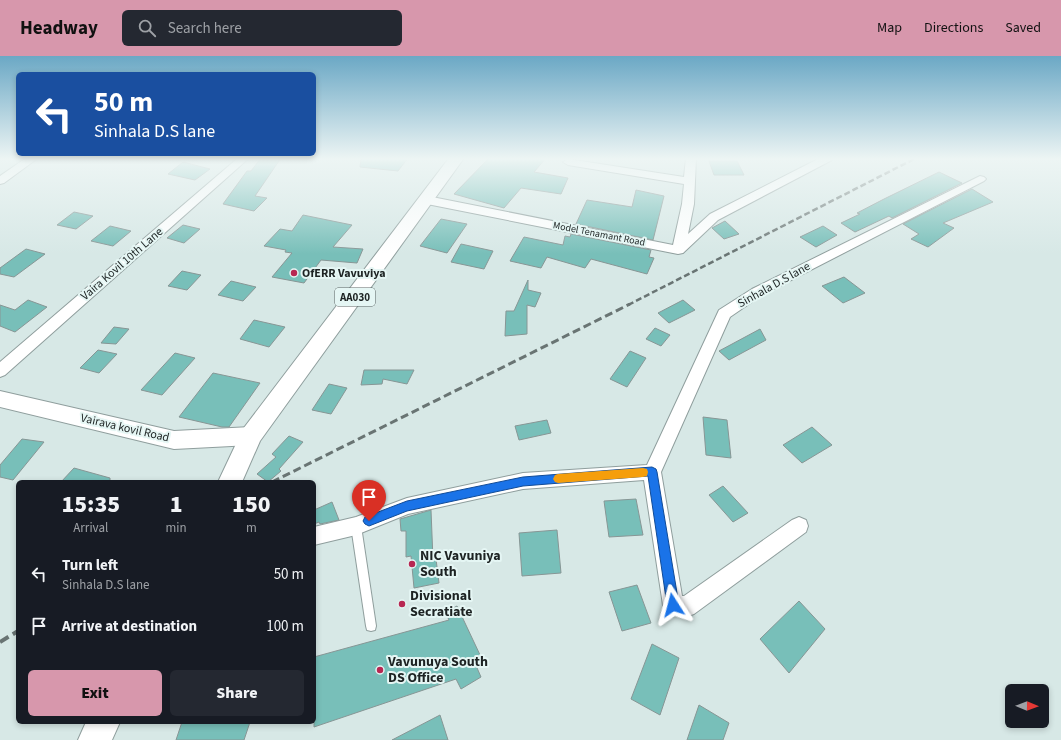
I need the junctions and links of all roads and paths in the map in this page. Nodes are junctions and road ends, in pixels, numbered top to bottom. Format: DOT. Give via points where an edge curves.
graph roads {
  1 [pos="207,190"];
  2 [pos="435,190"];
  3 [pos="689,190"];
  4 [pos="766,190"];
  5 [pos="958,190"];
  6 [pos="428,200"];
  7 [pos="678,250"];
  8 [pos="0,371"];
  9 [pos="0,399"];
  10 [pos="251,436"];
  11 [pos="652,472"];
  12 [pos="231,480"];
  13 [pos="356,526"];
  14 [pos="799,526"];
  15 [pos="316,536"];
  16 [pos="370,626"];
  17 [pos="103,724"];
  18 [pos="94,740"];
  1 -- 8 [label="street, Vaira Kovil 10th Lane"];
  2 -- 6 [label="highway, AA030"];
  3 -- 7 [label="street"];
  4 -- 7 [label="street" via="714,217"];
  5 -- 11 [label="street, Sinhala D.S lane" via="757,292 724,314"];
  6 -- 7 [label="street, Model Tenamant Road"];
  6 -- 10 [label="highway, AA030"];
  9 -- 10 [label="street, Vairava kovil Road" via="174,440"];
  10 -- 12 [label="highway, AA030"];
  11 -- 13 [label="street" via="523,481 407,506"];
  11 -- 14 [label="street" via="673,605 687,607"];
  13 -- 15 [label="street"];
  13 -- 16 [label="lane"];
  17 -- 18 [label="highway"];
}
